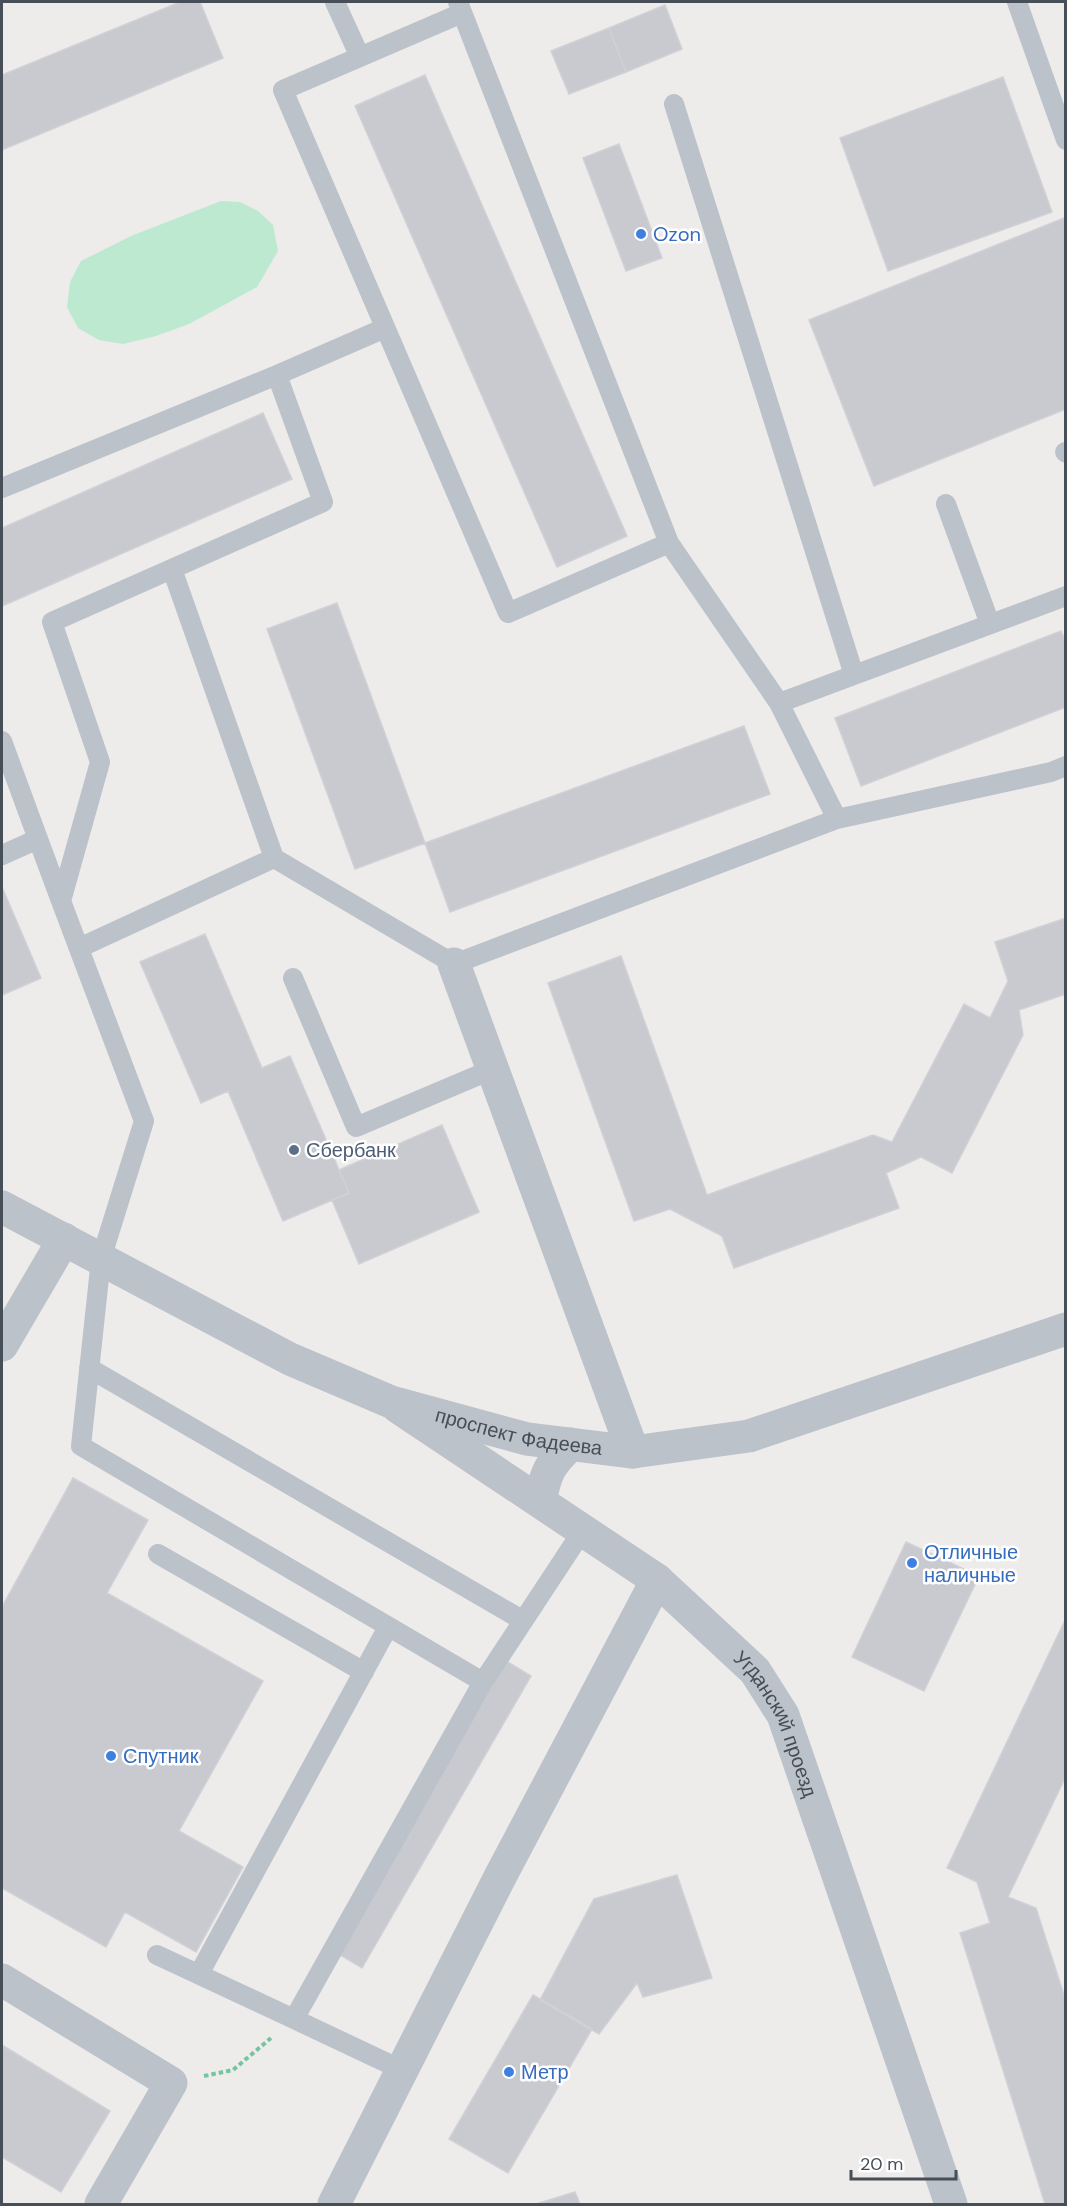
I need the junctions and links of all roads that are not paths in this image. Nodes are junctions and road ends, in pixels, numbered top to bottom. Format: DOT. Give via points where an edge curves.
graph roads {
  1 [pos="335,2"];
  2 [pos="1017,2"];
  3 [pos="460,7"];
  4 [pos="360,57"];
  5 [pos="674,104"];
  6 [pos="1065,140"];
  7 [pos="385,328"];
  8 [pos="277,375"];
  9 [pos="2,488"];
  10 [pos="946,504"];
  11 [pos="669,543"];
  12 [pos="172,569"];
  13 [pos="1065,596"];
  14 [pos="990,624"];
  15 [pos="854,675"];
  16 [pos="779,703"];
  17 [pos="2,741"];
  18 [pos="1060,772"];
  19 [pos="837,819"];
  20 [pos="38,839"];
  21 [pos="2,855"];
  22 [pos="274,858"];
  23 [pos="62,901"];
  24 [pos="79,948"];
  25 [pos="454,964"];
  26 [pos="293,978"];
  27 [pos="493,1069"];
  28 [pos="2,1207"];
  29 [pos="64,1239"];
  30 [pos="101,1259"];
  31 [pos="1065,1329"];
  32 [pos="4,1336"];
  33 [pos="89,1368"];
  34 [pos="391,1402"];
  35 [pos="571,1444"];
  36 [pos="633,1452"];
  37 [pos="540,1502"];
  38 [pos="583,1530"];
  39 [pos="158,1554"];
  40 [pos="657,1580"];
  41 [pos="522,1620"];
  42 [pos="388,1627"];
  43 [pos="364,1672"];
  44 [pos="483,1682"];
  45 [pos="157,1955"];
  46 [pos="199,1974"];
  47 [pos="2,1980"];
  48 [pos="294,2019"];
  49 [pos="402,2070"];
  50 [pos="101,2205"];
  51 [pos="334,2205"];
  52 [pos="951,2205"];
  1 -- 4 [label="lane"];
  2 -- 6 [label="lane"];
  3 -- 4 [label="lane"];
  3 -- 11 [label="lane"];
  4 -- 7 [label="lane" via="283,90"];
  5 -- 15 [label="lane"];
  7 -- 8 [label="lane"];
  7 -- 11 [label="lane" via="508,613"];
  8 -- 9 [label="lane"];
  8 -- 12 [label="lane" via="323,502"];
  10 -- 14 [label="lane"];
  11 -- 16 [label="lane"];
  12 -- 22 [label="lane"];
  12 -- 23 [label="lane" via="52,622 100,762"];
  13 -- 14 [label="lane"];
  14 -- 15 [label="lane"];
  15 -- 16 [label="lane"];
  16 -- 19 [label="lane"];
  17 -- 20 [label="lane"];
  18 -- 19 [label="lane"];
  19 -- 25 [label="lane"];
  20 -- 21 [label="lane"];
  20 -- 23 [label="lane"];
  22 -- 24 [label="lane"];
  22 -- 25 [label="lane"];
  23 -- 24 [label="lane"];
  24 -- 30 [label="lane" via="144,1121"];
  25 -- 27 [label="street"];
  26 -- 27 [label="lane" via="356,1127"];
  27 -- 36 [label="street"];
  28 -- 29 [label="street, проспект Фадеева"];
  29 -- 30 [label="street, проспект Фадеева"];
  29 -- 32 [label="street"];
  30 -- 33 [label="lane"];
  30 -- 34 [label="street, проспект Фадеева" via="290,1359"];
  31 -- 36 [label="street, проспект Фадеева" via="749,1436"];
  33 -- 41 [label="lane"];
  33 -- 42 [label="lane" via="81,1446"];
  34 -- 35 [label="street, проспект Фадеева" via="527,1439"];
  34 -- 37 [label="street, Угданский проезд"];
  35 -- 36 [label="street, проспект Фадеева"];
  35 -- 37 [label="street" via="553,1461 545,1476"];
  37 -- 38 [label="street, Угданский проезд"];
  38 -- 40 [label="street, Угданский проезд"];
  38 -- 41 [label="lane"];
  39 -- 43 [label="lane"];
  40 -- 49 [label="street"];
  40 -- 52 [label="street, Угданский проезд" via="755,1671 783,1715"];
  41 -- 44 [label="lane"];
  42 -- 43 [label="lane"];
  42 -- 44 [label="lane"];
  43 -- 46 [label="lane"];
  44 -- 48 [label="lane"];
  45 -- 46 [label="lane"];
  46 -- 48 [label="lane"];
  47 -- 50 [label="street" via="171,2083"];
  48 -- 49 [label="lane"];
  49 -- 51 [label="street"];
}
